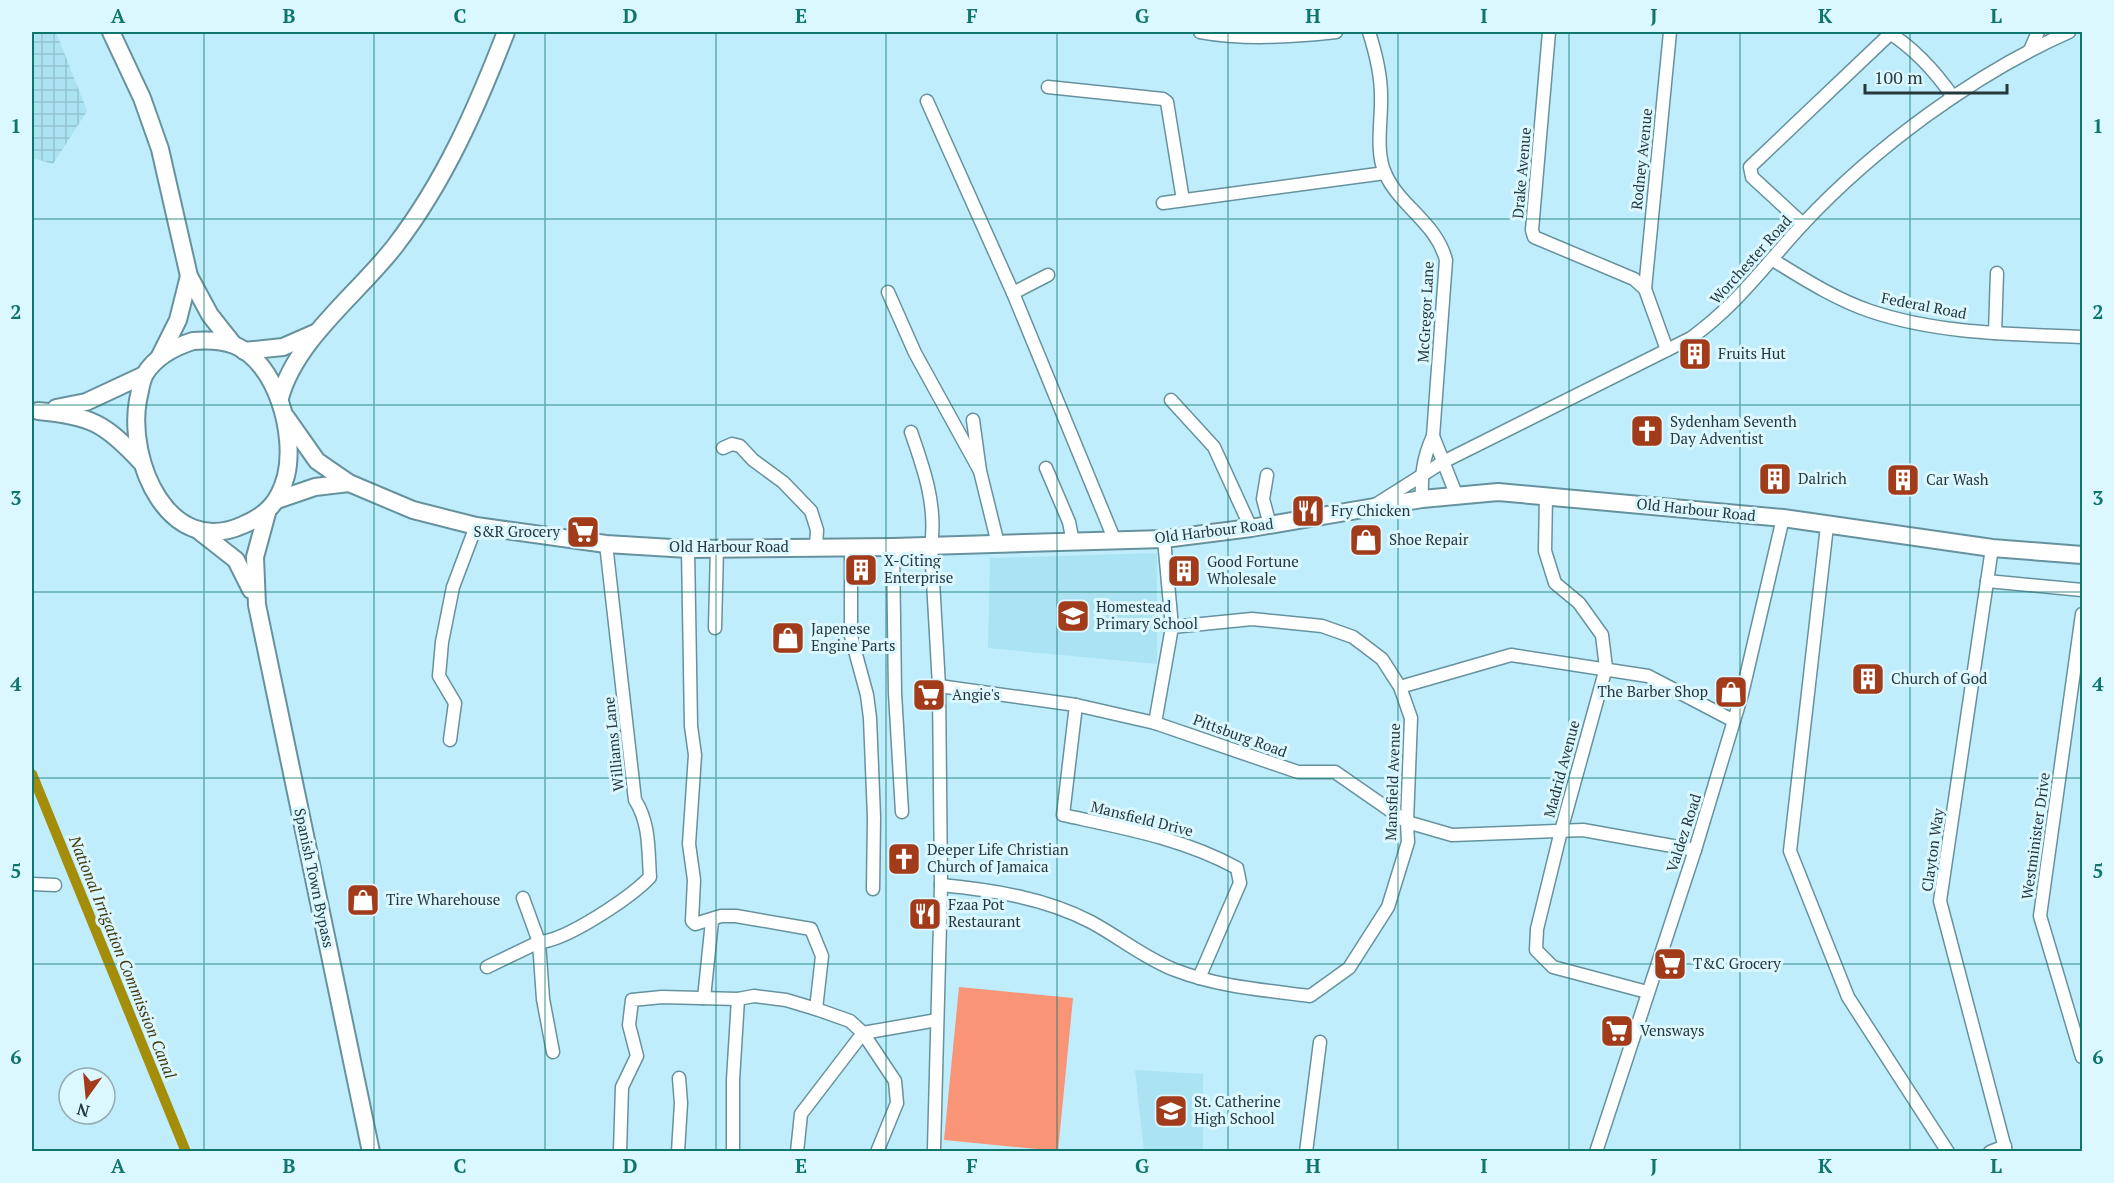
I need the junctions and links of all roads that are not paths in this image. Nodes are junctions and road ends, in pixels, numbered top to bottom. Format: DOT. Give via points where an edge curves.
graph roads {
  1 [pos="111,32"];
  2 [pos="506,32"];
  3 [pos="1200,32"];
  4 [pos="1336,32"];
  5 [pos="1369,32"];
  6 [pos="1549,32"];
  7 [pos="1670,32"];
  8 [pos="1889,32"];
  9 [pos="2038,32"];
  10 [pos="2068,32"];
  11 [pos="2054,35"];
  12 [pos="2030,50"];
  13 [pos="1048,87"];
  14 [pos="1953,97"];
  15 [pos="927,101"];
  16 [pos="1385,173"];
  17 [pos="1183,200"];
  18 [pos="1163,203"];
  19 [pos="1803,224"];
  20 [pos="1773,260"];
  21 [pos="1997,273"];
  22 [pos="1048,275"];
  23 [pos="189,276"];
  24 [pos="1645,289"];
  25 [pos="888,292"];
  26 [pos="1013,293"];
  27 [pos="320,330"];
  28 [pos="1995,333"];
  29 [pos="2082,337"];
  30 [pos="239,348"];
  31 [pos="1667,350"];
  32 [pos="160,356"];
  33 [pos="144,375"];
  34 [pos="280,398"];
  35 [pos="1171,400"];
  36 [pos="35,412"];
  37 [pos="286,417"];
  38 [pos="973,420"];
  39 [pos="911,432"];
  40 [pos="1433,436"];
  41 [pos="723,448"];
  42 [pos="141,462"];
  43 [pos="1443,462"];
  44 [pos="1046,468"];
  45 [pos="980,471"];
  46 [pos="1266,475"];
  47 [pos="1421,475"];
  48 [pos="349,483"];
  49 [pos="1456,494"];
  50 [pos="1546,495"];
  51 [pos="1422,499"];
  52 [pos="272,507"];
  53 [pos="1370,508"];
  54 [pos="1783,518"];
  55 [pos="1270,525"];
  56 [pos="476,526"];
  57 [pos="1827,526"];
  58 [pos="1251,528"];
  59 [pos="199,531"];
  60 [pos="1164,539"];
  61 [pos="1114,541"];
  62 [pos="1073,542"];
  63 [pos="606,544"];
  64 [pos="998,544"];
  65 [pos="932,546"];
  66 [pos="816,547"];
  67 [pos="851,547"];
  68 [pos="893,547"];
  69 [pos="717,548"];
  70 [pos="1992,548"];
  71 [pos="688,549"];
  72 [pos="2082,555"];
  73 [pos="1987,581"];
  74 [pos="2082,590"];
  75 [pos="257,605"];
  76 [pos="2082,614"];
  77 [pos="1172,627"];
  78 [pos="715,628"];
  79 [pos="1606,668"];
  80 [pos="2077,684"];
  81 [pos="939,686"];
  82 [pos="1400,687"];
  83 [pos="1076,705"];
  84 [pos="1734,721"];
  85 [pos="1155,723"];
  86 [pos="450,740"];
  87 [pos="902,812"];
  88 [pos="1407,822"];
  89 [pos="1561,831"];
  90 [pos="1695,850"];
  91 [pos="32,884"];
  92 [pos="55,885"];
  93 [pos="941,885"];
  94 [pos="873,889"];
  95 [pos="524,897"];
  96 [pos="712,921"];
  97 [pos="538,942"];
  98 [pos="487,967"];
  99 [pos="1199,978"];
  100 [pos="1647,992"];
  101 [pos="704,998"];
  102 [pos="738,999"];
  103 [pos="816,1009"];
  104 [pos="938,1020"];
  105 [pos="863,1033"];
  106 [pos="1320,1042"];
  107 [pos="553,1052"];
  108 [pos="2082,1057"];
  109 [pos="679,1078"];
  110 [pos="934,1149"];
  111 [pos="2006,1149"];
  112 [pos="371,1152"];
  113 [pos="620,1152"];
  114 [pos="678,1152"];
  115 [pos="733,1152"];
  116 [pos="797,1152"];
  117 [pos="878,1152"];
  118 [pos="1306,1152"];
  119 [pos="1596,1152"];
  120 [pos="1948,1152"];
  121 [pos="1990,1152"];
  1 -- 23 [label="main road" via="142,98 160,149"];
  2 -- 27 [label="main road" via="457,150 421,210 394,247"];
  3 -- 4 [label="street" via="1295,37"];
  5 -- 16 [label="street" via="1381,92"];
  6 -- 24 [label="street, Drake Avenue" via="1534,237 1634,279"];
  7 -- 24 [label="street, Rodney Avenue"];
  8 -- 14 [label="street" via="1937,74"];
  8 -- 19 [label="street" via="1750,167 1752,177"];
  9 -- 12 [label="street"];
  10 -- 11 [label="street, Worchester Road"];
  11 -- 12 [label="street, Worchester Road"];
  12 -- 14 [label="street, Worchester Road"];
  13 -- 17 [label="street" via="1167,102"];
  14 -- 19 [label="street, Worchester Road" via="1875,156"];
  15 -- 26 [label="street"];
  16 -- 17 [label="street"];
  16 -- 40 [label="street, McGregor Lane" via="1434,234 1446,260"];
  17 -- 18 [label="street"];
  19 -- 20 [label="street, Worchester Road"];
  20 -- 28 [label="street, Federal Road" via="1823,291 1870,311 1932,326"];
  20 -- 31 [label="street, Worchester Road" via="1722,316"];
  21 -- 28 [label="street"];
  22 -- 26 [label="street"];
  23 -- 30 [label="main road" via="210,315"];
  23 -- 32 [label="main road" via="178,320"];
  24 -- 31 [label="street"];
  25 -- 45 [label="street" via="915,353"];
  26 -- 61 [label="street"];
  27 -- 30 [label="main road" via="283,347"];
  27 -- 34 [label="main road" via="291,368"];
  28 -- 29 [label="street, Federal Road"];
  30 -- 32 [label="main road" via="193,341"];
  30 -- 34 [label="main road" via="261,369"];
  31 -- 43 [label="street, Worchester Road"];
  32 -- 33 [label="main road"];
  33 -- 36 [label="main road" via="86,402"];
  33 -- 42 [label="main road" via="136,428"];
  34 -- 37 [label="main road"];
  35 -- 58 [label="street" via="1214,447"];
  36 -- 42 [label="main road" via="82,417 98,424 118,437"];
  37 -- 48 [label="main road, Old Harbour Road" via="313,457"];
  37 -- 52 [label="main road" via="288,461"];
  38 -- 45 [label="street"];
  39 -- 65 [label="street" via="927,478 934,527"];
  40 -- 43 [label="street, McGregor Lane"];
  40 -- 47 [label="street, McGregor Lane"];
  41 -- 66 [label="street" via="740,446 811,511 817,530"];
  42 -- 59 [label="main road" via="163,504"];
  43 -- 47 [label="street, Worchester Road"];
  43 -- 49 [label="street, McGregor Lane"];
  44 -- 62 [label="street" via="1070,522"];
  45 -- 64 [label="street"];
  46 -- 55 [label="street" via="1263,499"];
  47 -- 51 [label="street, McGregor Lane"];
  47 -- 53 [label="street, Worchester Road"];
  48 -- 52 [label="main road" via="315,488"];
  48 -- 56 [label="main road, Old Harbour Road" via="413,510"];
  49 -- 50 [label="main road, Old Harbour Road"];
  49 -- 51 [label="main road, Old Harbour Road"];
  50 -- 54 [label="main road, Old Harbour Road"];
  50 -- 79 [label="street, Madrid Avenue" via="1545,551 1555,583 1579,603 1602,635"];
  51 -- 53 [label="main road, Old Harbour Road"];
  52 -- 59 [label="main road" via="238,528"];
  52 -- 75 [label="main road, Spanish Town Bypass" via="255,557"];
  53 -- 55 [label="main road, Old Harbour Road"];
  54 -- 57 [label="main road, Old Harbour Road"];
  54 -- 84 [label="street, Valdez Road"];
  55 -- 58 [label="main road, Old Harbour Road"];
  56 -- 63 [label="main road, Old Harbour Road"];
  56 -- 86 [label="street" via="453,587 441,649 439,676 455,703"];
  57 -- 70 [label="main road, Old Harbour Road"];
  57 -- 120 [label="street" via="1790,851 1848,996"];
  58 -- 60 [label="main road, Old Harbour Road"];
  59 -- 75 [label="main road, Spanish Town Bypass" via="236,560"];
  60 -- 61 [label="main road, Old Harbour Road"];
  60 -- 77 [label="street"];
  61 -- 62 [label="main road, Old Harbour Road"];
  62 -- 64 [label="main road, Old Harbour Road"];
  63 -- 71 [label="main road, Old Harbour Road"];
  63 -- 97 [label="street, Williams Lane" via="635,800 647,829 650,877 624,900 586,923 559,938"];
  64 -- 65 [label="main road, Old Harbour Road"];
  65 -- 68 [label="main road, Old Harbour Road"];
  65 -- 81 [label="street"];
  66 -- 67 [label="main road, Old Harbour Road"];
  66 -- 69 [label="main road, Old Harbour Road"];
  67 -- 68 [label="main road, Old Harbour Road"];
  67 -- 94 [label="street" via="851,636 870,718"];
  68 -- 87 [label="street"];
  69 -- 71 [label="main road, Old Harbour Road"];
  69 -- 78 [label="street"];
  70 -- 72 [label="main road, Old Harbour Road"];
  70 -- 73 [label="street, Clayton Way"];
  71 -- 96 [label="street" via="695,756 689,844 694,880 692,921"];
  73 -- 74 [label="street"];
  73 -- 111 [label="street, Clayton Way" via="1941,902"];
  75 -- 112 [label="main road, Spanish Town Bypass"];
  76 -- 80 [label="street, Westminister Drive"];
  77 -- 82 [label="street, Mansfield Avenue" via="1252,619 1322,626 1353,637 1382,659"];
  77 -- 85 [label="street"];
  79 -- 82 [label="street" via="1511,656"];
  79 -- 84 [label="street" via="1648,676"];
  79 -- 89 [label="street, Madrid Avenue"];
  80 -- 108 [label="street, Westminister Drive" via="2040,916"];
  81 -- 83 [label="street, Pittsburg Road"];
  81 -- 93 [label="street"];
  82 -- 88 [label="street, Mansfield Avenue" via="1411,718"];
  83 -- 85 [label="street, Pittsburg Road"];
  83 -- 99 [label="street, Mansfield Drive" via="1063,815 1150,833 1205,850 1237,868 1240,883"];
  84 -- 90 [label="street, Valdez Road"];
  85 -- 88 [label="street, Pittsburg Road" via="1298,772 1335,772"];
  88 -- 89 [label="street, Pittsburg Road" via="1452,835"];
  88 -- 99 [label="street, Mansfield Avenue" via="1408,842 1388,907 1350,968 1310,996 1223,985"];
  89 -- 90 [label="street, Pittsburg Road" via="1583,830"];
  89 -- 100 [label="street, Madrid Avenue" via="1537,929 1536,950 1553,967"];
  90 -- 100 [label="street, Valdez Road"];
  91 -- 92 [label="street"];
  93 -- 99 [label="street, Mansfield Avenue" via="994,890 1044,903 1090,922 1173,969"];
  93 -- 104 [label="street"];
  95 -- 97 [label="street"];
  96 -- 101 [label="street"];
  96 -- 103 [label="street" via="721,916 736,916 810,929 822,956"];
  97 -- 98 [label="street"];
  97 -- 107 [label="street"];
  100 -- 119 [label="street, Valdez Road"];
  101 -- 102 [label="street"];
  101 -- 113 [label="street" via="632,1000 629,1025 637,1056 622,1087"];
  102 -- 103 [label="street" via="754,996 786,1000"];
  102 -- 115 [label="street"];
  103 -- 105 [label="street" via="850,1021"];
  104 -- 105 [label="street"];
  104 -- 110 [label="street"];
  105 -- 116 [label="street" via="801,1114"];
  105 -- 117 [label="street" via="895,1081 897,1103"];
  106 -- 118 [label="street"];
  109 -- 114 [label="street"];
  111 -- 121 [label="street"];
}
